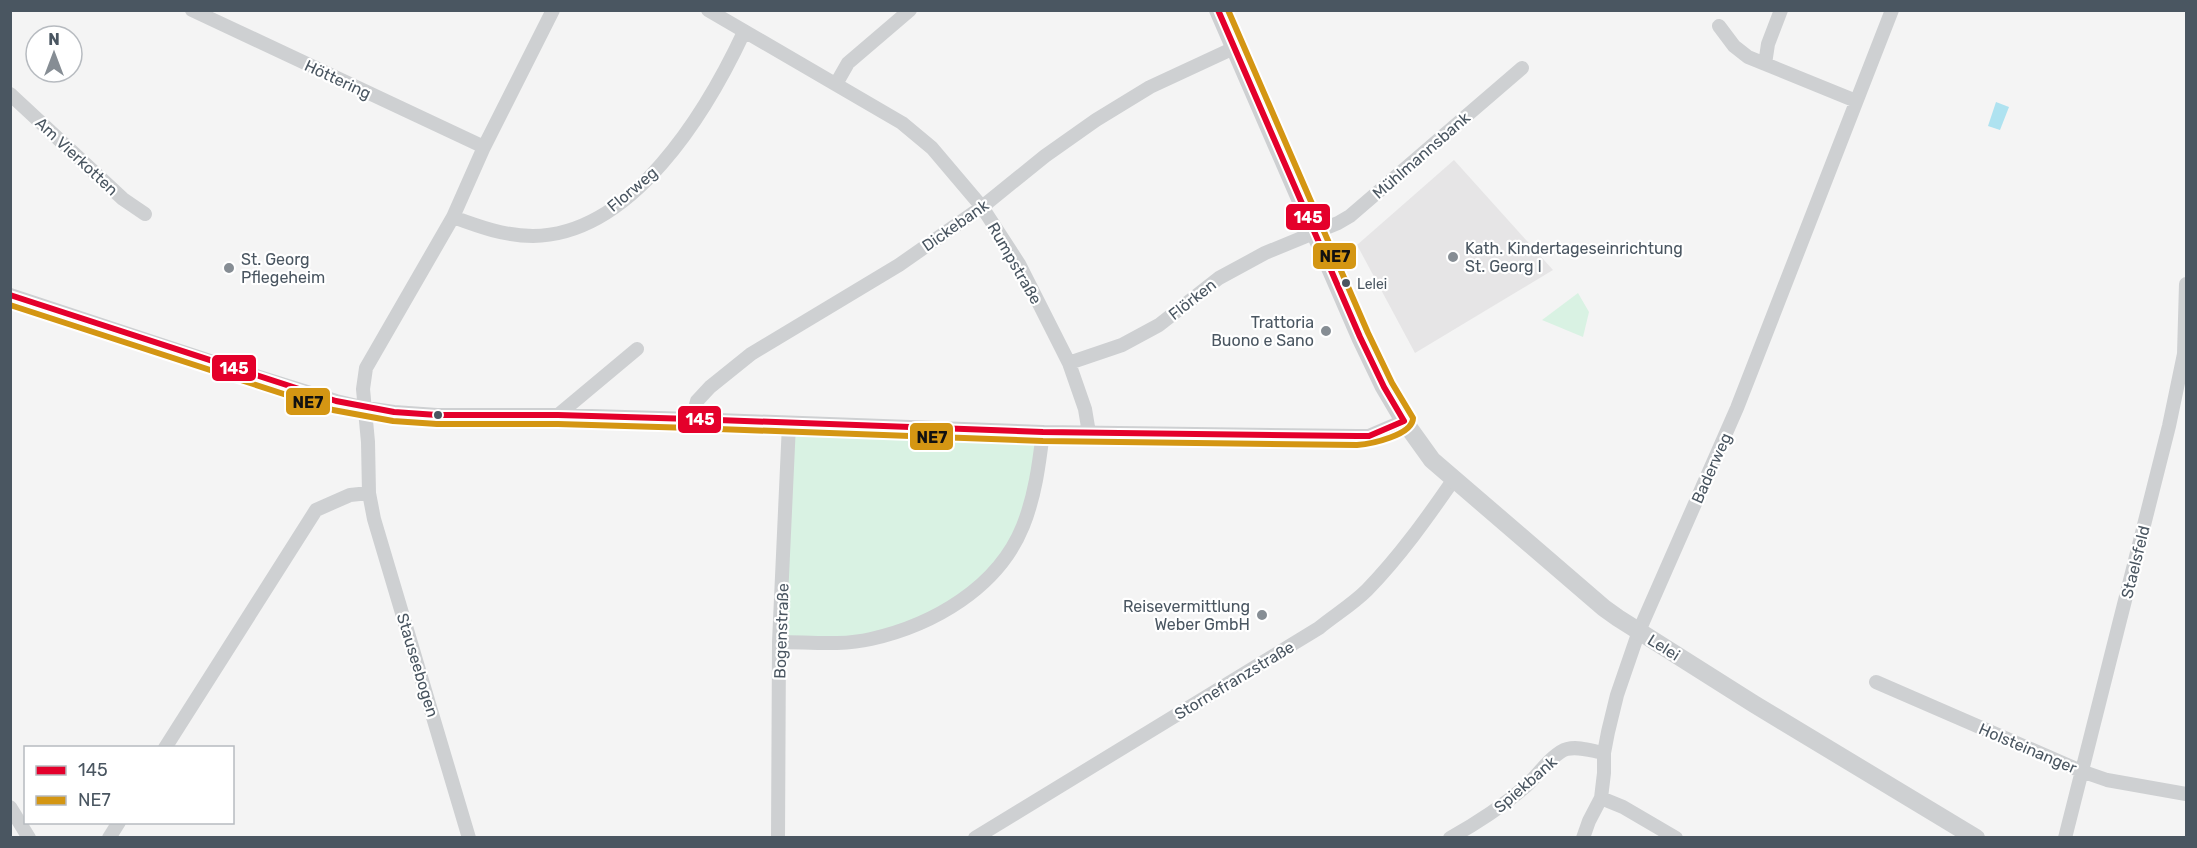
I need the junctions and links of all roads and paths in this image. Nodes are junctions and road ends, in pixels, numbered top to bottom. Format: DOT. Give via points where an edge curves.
graph roads {
  1 [pos="192,10"];
  2 [pos="553,10"];
  3 [pos="910,10"];
  4 [pos="1218,10"];
  5 [pos="1781,10"];
  6 [pos="1892,10"];
  7 [pos="716,12"];
  8 [pos="1719,26"];
  9 [pos="744,32"];
  10 [pos="1234,48"];
  11 [pos="1765,64"];
  12 [pos="1522,68"];
  13 [pos="836,84"];
  14 [pos="10,94"];
  15 [pos="1856,100"];
  16 [pos="484,147"];
  17 [pos="982,207"];
  18 [pos="145,214"];
  19 [pos="453,217"];
  20 [pos="1314,232"];
  21 [pos="2187,284"];
  22 [pos="10,295"];
  23 [pos="637,349"];
  24 [pos="1069,363"];
  25 [pos="2182,386"];
  26 [pos="366,408"];
  27 [pos="558,415"];
  28 [pos="692,420"];
  29 [pos="1404,421"];
  30 [pos="789,424"];
  31 [pos="1043,432"];
  32 [pos="1089,433"];
  33 [pos="1454,479"];
  34 [pos="369,493"];
  35 [pos="1639,631"];
  36 [pos="779,642"];
  37 [pos="1876,682"];
  38 [pos="166,746"];
  39 [pos="1604,753"];
  40 [pos="2081,771"];
  41 [pos="2187,794"];
  42 [pos="1601,798"];
  43 [pos="10,807"];
  44 [pos="118,824"];
  45 [pos="28,837"];
  46 [pos="110,837"];
  47 [pos="469,837"];
  48 [pos="778,837"];
  49 [pos="975,837"];
  50 [pos="1450,837"];
  51 [pos="1583,837"];
  52 [pos="1676,837"];
  53 [pos="1976,837"];
  54 [pos="2065,837"];
  1 -- 16 [label="street, Höttering"];
  2 -- 16 [label="street, Stauseebogen"];
  3 -- 13 [label="street" via="848,63"];
  4 -- 10 [label="street, Lelei"];
  5 -- 11 [label="street"];
  6 -- 15 [label="street, Baderweg"];
  7 -- 9 [label="street, Rumpstraße"];
  8 -- 11 [label="street" via="1734,46"];
  9 -- 13 [label="street, Rumpstraße"];
  9 -- 19 [label="street, Florweg" via="717,84 674,151 640,186 605,213 575,228 536,236 484,229"];
  10 -- 17 [label="street, Dickebank" via="1150,87 1096,120"];
  10 -- 20 [label="street, Lelei"];
  11 -- 15 [label="street"];
  12 -- 20 [label="street, Mühlmannsbank" via="1359,209"];
  13 -- 17 [label="street, Rumpstraße" via="902,123 932,148"];
  14 -- 18 [label="street, Am Vierkotten" via="123,199"];
  15 -- 35 [label="street, Baderweg" via="1737,408"];
  16 -- 19 [label="street, Stauseebogen"];
  17 -- 24 [label="street, Rumpstraße" via="1020,264"];
  17 -- 28 [label="street, Dickebank" via="899,264 751,354 697,400"];
  19 -- 26 [label="street, Stauseebogen" via="366,368"];
  20 -- 24 [label="street, Flörken" via="1219,278 1159,325 1122,345"];
  20 -- 29 [label="street, Lelei" via="1365,347"];
  21 -- 25 [label="street, Staelsfeld"];
  22 -- 26 [label="street"];
  23 -- 27 [label="street"];
  24 -- 32 [label="street, Rumpstraße"];
  25 -- 40 [label="street, Staelsfeld"];
  26 -- 27 [label="street" via="437,415"];
  26 -- 34 [label="street, Stauseebogen"];
  27 -- 28 [label="street"];
  28 -- 30 [label="street"];
  29 -- 32 [label="street" via="1369,436"];
  29 -- 33 [label="street, Lelei" via="1432,460"];
  30 -- 31 [label="street"];
  30 -- 36 [label="street, Bogenstraße"];
  31 -- 32 [label="street"];
  31 -- 36 [label="street" via="1038,475 1023,527 994,572 965,597 918,625 870,640"];
  33 -- 35 [label="street, Lelei" via="1604,608"];
  33 -- 49 [label="street, Stornefranzstraße" via="1387,568 1319,628"];
  34 -- 38 [label="street" via="350,495 316,510"];
  34 -- 47 [label="street, Stauseebogen"];
  35 -- 39 [label="street, Baderweg" via="1617,694"];
  35 -- 53 [label="street, Lelei"];
  36 -- 48 [label="street, Bogenstraße"];
  37 -- 40 [label="street, Holsteinanger"];
  39 -- 42 [label="street, Baderweg"];
  39 -- 50 [label="street, Spiekbank" via="1565,749 1501,806"];
  40 -- 41 [label="street, Holsteinanger" via="2107,780"];
  40 -- 54 [label="street, Staelsfeld"];
  42 -- 51 [label="street, Baderweg"];
  42 -- 52 [label="street"];
  43 -- 45 [label="street"];
  44 -- 46 [label="street"];
}
